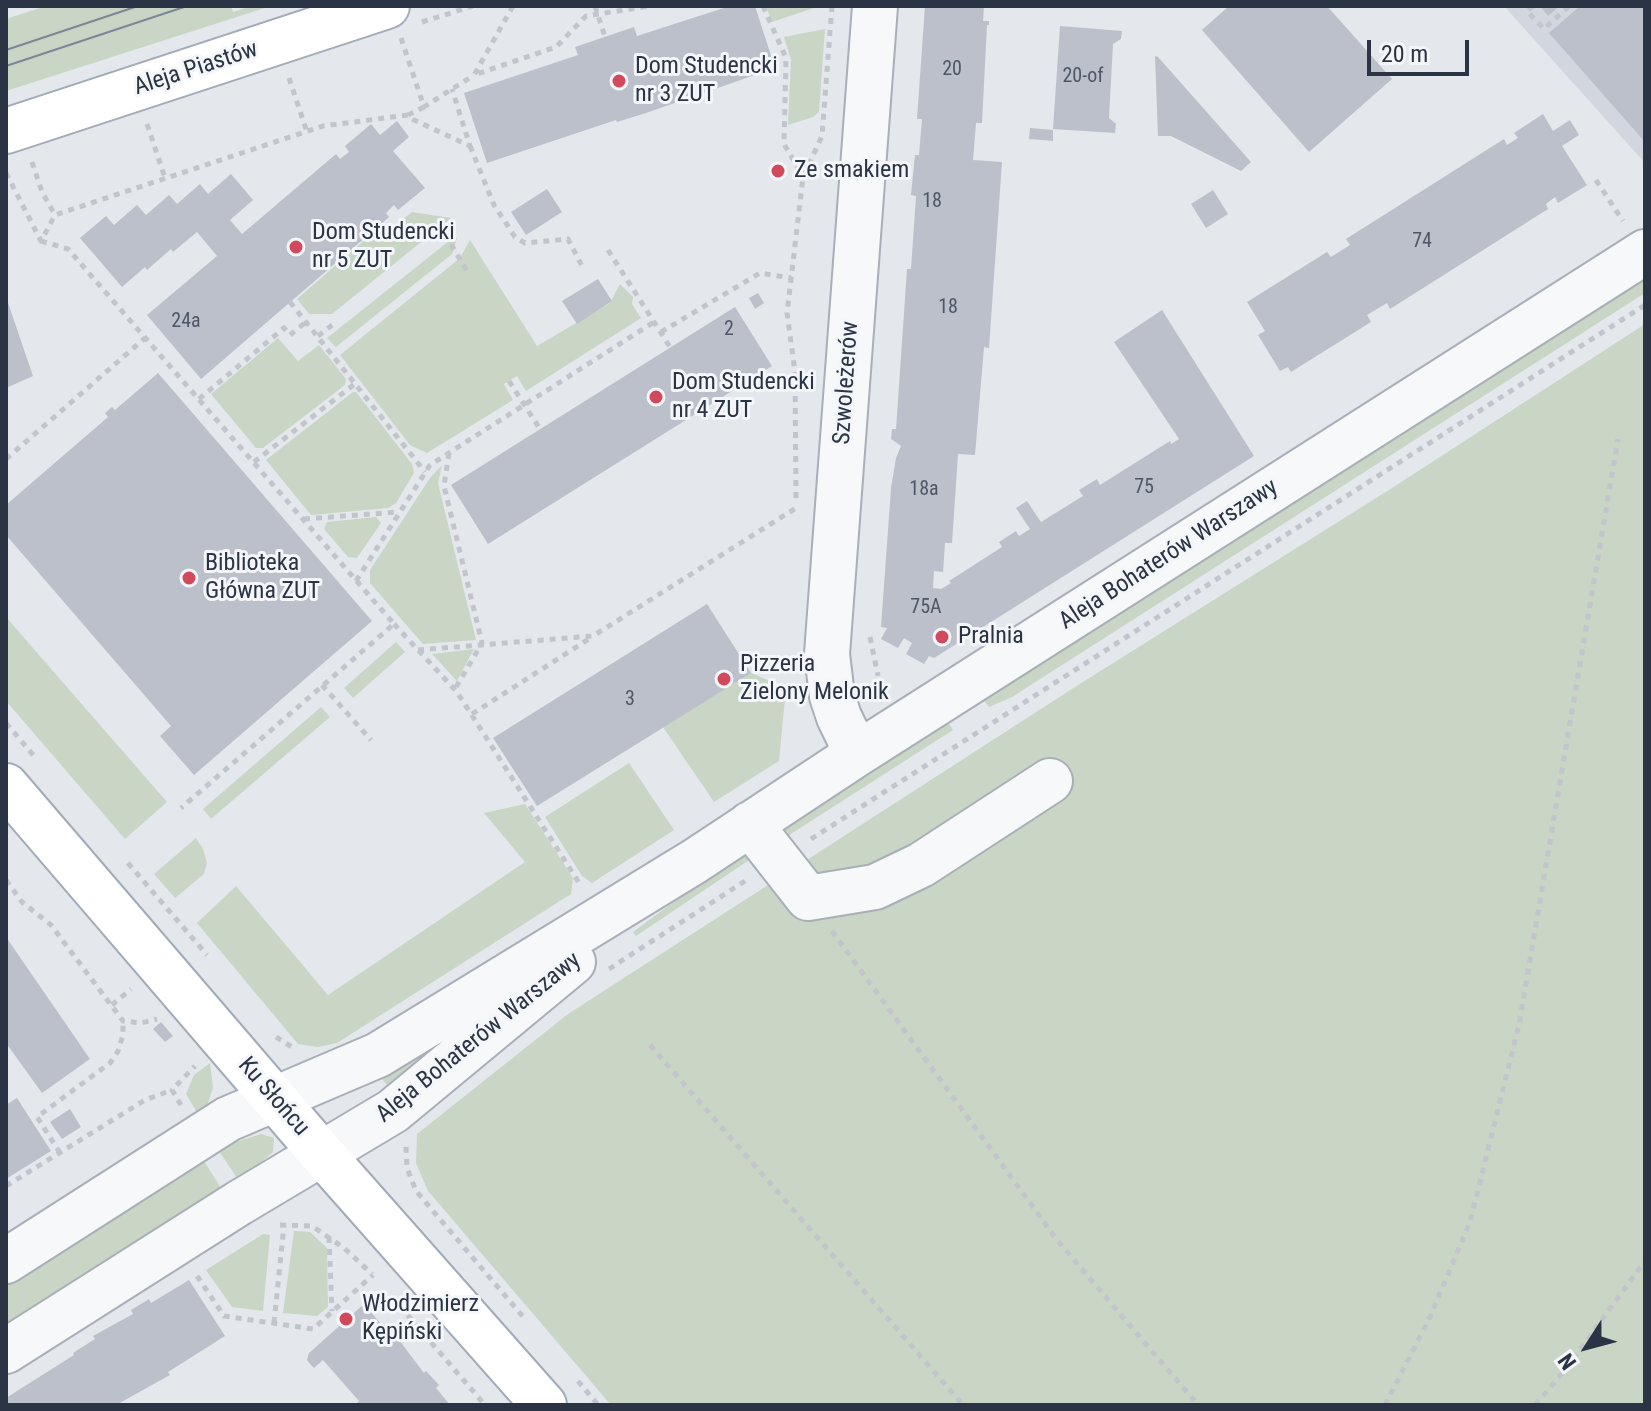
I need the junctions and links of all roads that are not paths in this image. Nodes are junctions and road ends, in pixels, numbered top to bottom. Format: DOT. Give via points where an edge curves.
graph roads {
  1 [pos="875,6"];
  2 [pos="393,18"];
  3 [pos="17,140"];
  4 [pos="1637,240"];
  5 [pos="857,754"];
  6 [pos="1050,781"];
  7 [pos="6,786"];
  8 [pos="750,824"];
  9 [pos="695,861"];
  10 [pos="273,1098"];
  11 [pos="322,1154"];
  12 [pos="6,1261"];
  13 [pos="6,1351"];
  14 [pos="556,1388"];
  1 -- 5 [label="street, Szwoleżerów" via="827,654 832,696"];
  2 -- 3 [label="main road, Aleja Piastów"];
  4 -- 5 [label="street, Aleja Bohaterów Warszawy"];
  5 -- 8 [label="street, Aleja Bohaterów Warszawy"];
  6 -- 8 [label="street" via="921,865 875,887 808,898"];
  7 -- 10 [label="main road, Ku Słońcu"];
  8 -- 9 [label="street, Aleja Bohaterów Warszawy"];
  9 -- 10 [label="street, Aleja Bohaterów Warszawy" via="378,1055"];
  9 -- 11 [label="street, Aleja Bohaterów Warszawy" via="393,1111"];
  10 -- 11 [label="main road, Ku Słońcu"];
  10 -- 12 [label="street, Aleja Bohaterów Warszawy" via="228,1119"];
  11 -- 13 [label="street, Aleja Bohaterów Warszawy"];
  11 -- 14 [label="main road, Ku Słońcu"];
}
